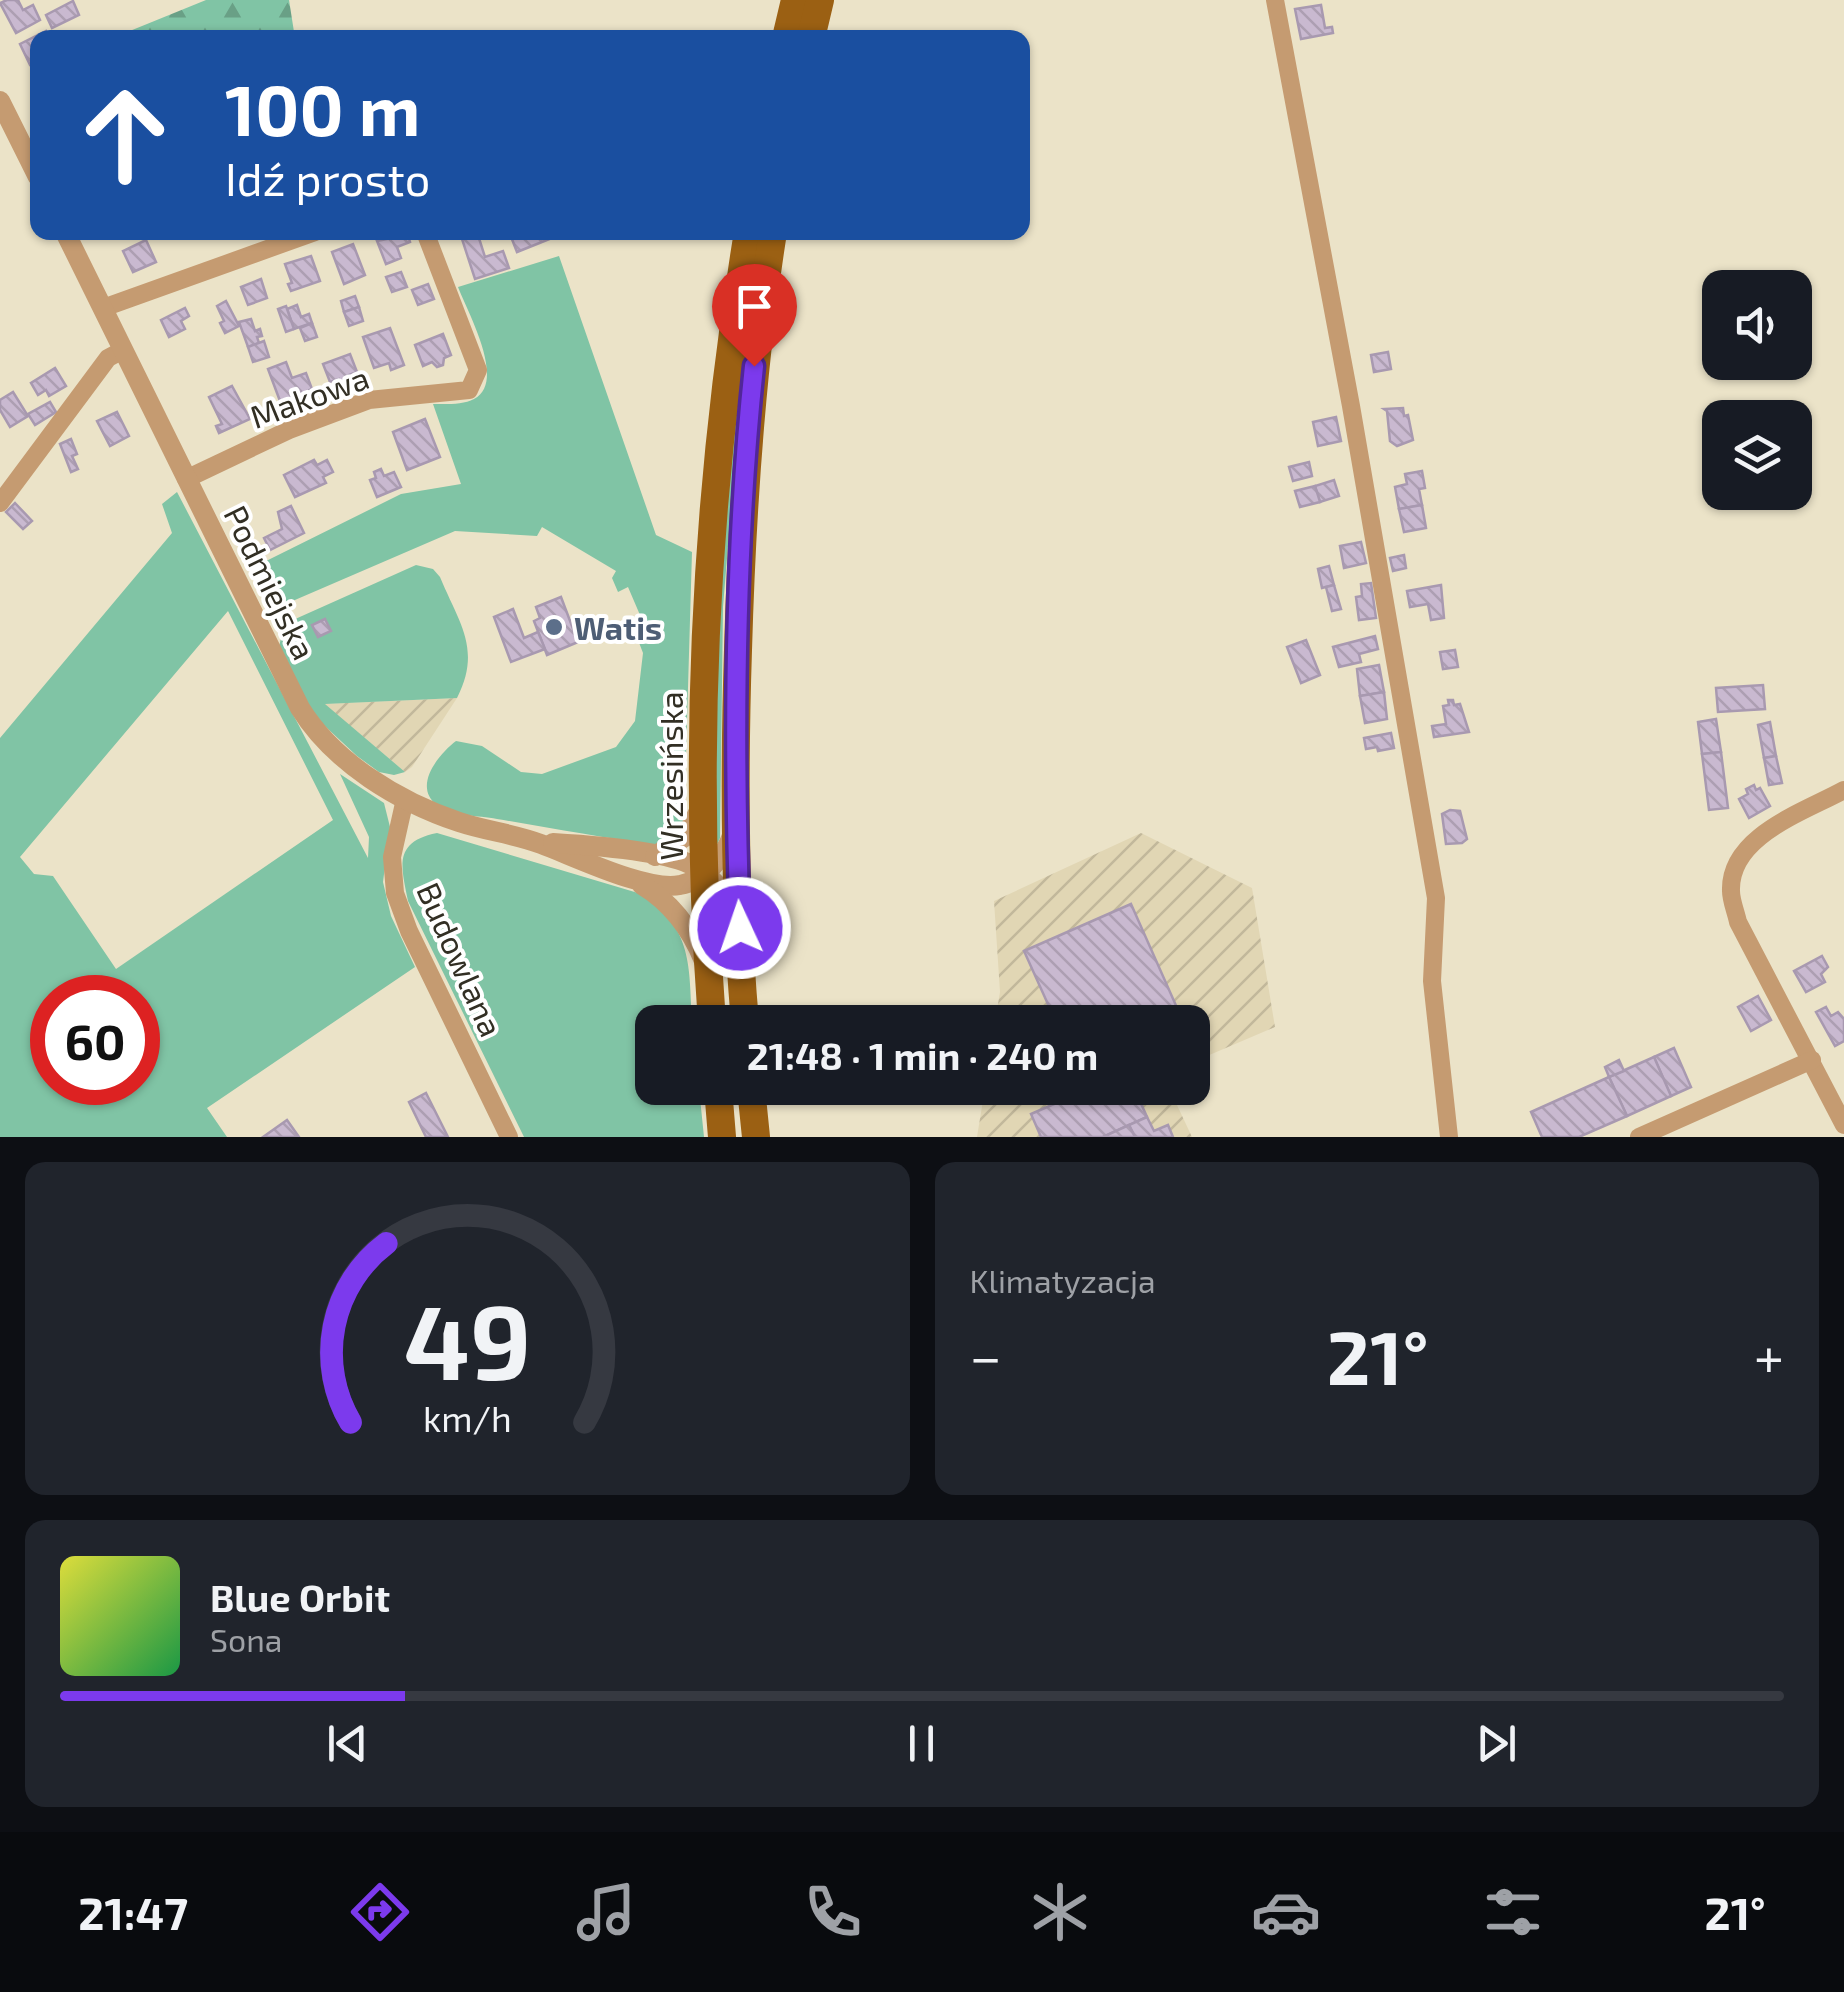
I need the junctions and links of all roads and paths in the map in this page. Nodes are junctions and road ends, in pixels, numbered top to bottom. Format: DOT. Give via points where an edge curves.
graph roads {
  1 [pos="795,0"];
  2 [pos="820,0"];
  3 [pos="1275,0"];
  4 [pos="788,30"];
  5 [pos="814,30"];
  6 [pos="0,100"];
  7 [pos="30,160"];
  8 [pos="69,240"];
  9 [pos="293,240"];
  10 [pos="428,240"];
  11 [pos="747,240"];
  12 [pos="772,240"];
  13 [pos="102,308"];
  14 [pos="123,350"];
  15 [pos="186,480"];
  16 [pos="0,503"];
  17 [pos="1844,790"];
  18 [pos="704,794"];
  19 [pos="405,798"];
  20 [pos="736,825"];
  21 [pos="536,842"];
  22 [pos="655,856"];
  23 [pos="704,873"];
  24 [pos="627,876"];
  25 [pos="740,921"];
  26 [pos="710,978"];
  27 [pos="711,1005"];
  28 [pos="744,1005"];
  29 [pos="1812,1060"];
  30 [pos="719,1105"];
  31 [pos="752,1105"];
  32 [pos="1844,1124"];
  33 [pos="509,1137"];
  34 [pos="722,1137"];
  35 [pos="756,1137"];
  36 [pos="1449,1137"];
  37 [pos="1638,1137"];
  1 -- 4 [label="main road"];
  2 -- 5 [label="main road"];
  3 -- 36 [label="street" via="1436,898 1432,981"];
  6 -- 7 [label="street"];
  8 -- 13 [label="street, Podmiejska"];
  9 -- 13 [label="street"];
  10 -- 15 [label="street, Makowa" via="478,370 469,390 369,400"];
  11 -- 18 [label="main road, Wrzesińska" via="708,590"];
  12 -- 20 [label="main road, Wrzesińska" via="748,428"];
  13 -- 14 [label="street, Podmiejska"];
  14 -- 15 [label="street, Podmiejska"];
  14 -- 16 [label="street" via="108,358"];
  15 -- 19 [label="street, Podmiejska" via="306,719 344,758"];
  17 -- 29 [label="street" via="1759,837 1732,874 1738,922"];
  18 -- 22 [label="street" via="686,836"];
  18 -- 23 [label="main road, Wrzesińska"];
  19 -- 21 [label="street, Podmiejska" via="462,823"];
  19 -- 33 [label="street, Budowlana" via="392,857 395,893"];
  20 -- 23 [label="street"];
  20 -- 25 [label="main road, Wrzesińska"];
  21 -- 22 [label="street, Podmiejska"];
  21 -- 24 [label="street, Podmiejska"];
  22 -- 23 [label="street, Podmiejska"];
  23 -- 24 [label="street, Podmiejska" via="673,886"];
  23 -- 25 [label="street"];
  23 -- 26 [label="main road, Wrzesińska"];
  24 -- 26 [label="street" via="683,922"];
  25 -- 28 [label="main road, Wrzesińska"];
  26 -- 27 [label="main road, Wrzesińska"];
  29 -- 32 [label="street"];
  29 -- 37 [label="street"];
  30 -- 34 [label="main road"];
  31 -- 35 [label="main road"];
}
